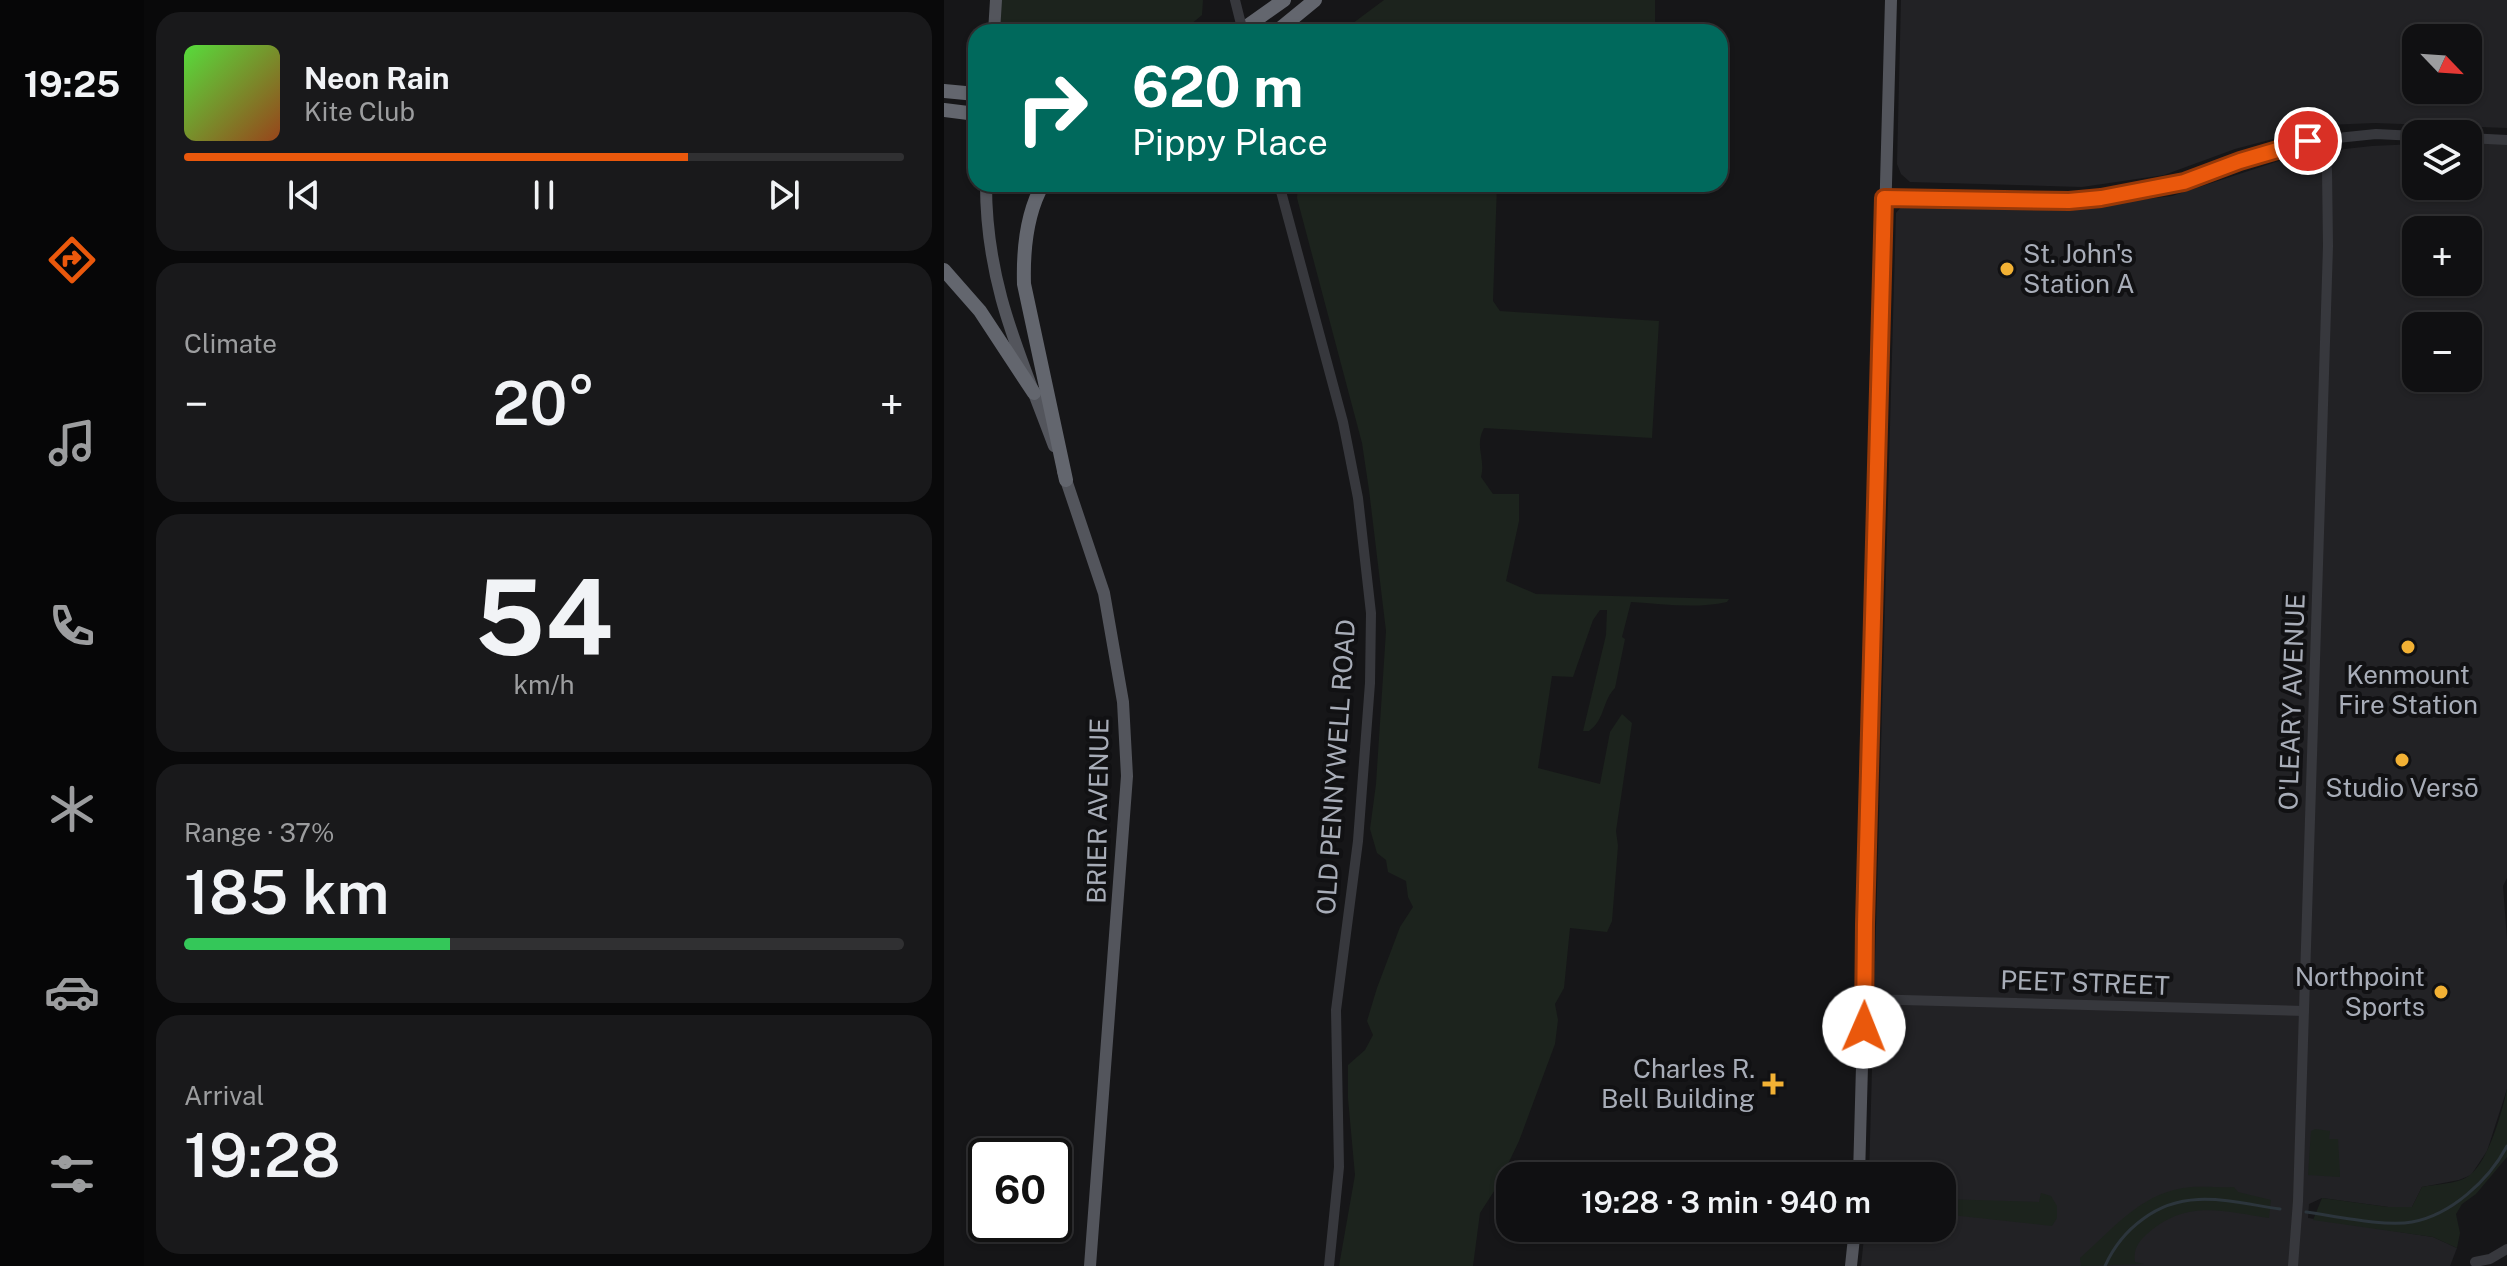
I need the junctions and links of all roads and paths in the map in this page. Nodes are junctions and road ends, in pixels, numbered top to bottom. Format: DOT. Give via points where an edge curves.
graph roads {
  1 [pos="996,0"];
  2 [pos="1235,0"];
  3 [pos="1284,0"];
  4 [pos="1315,0"];
  5 [pos="1891,0"];
  6 [pos="994,24"];
  7 [pos="1240,24"];
  8 [pos="1252,24"];
  9 [pos="1286,24"];
  10 [pos="944,91"];
  11 [pos="968,93"];
  12 [pos="944,110"];
  13 [pos="968,113"];
  14 [pos="2402,135"];
  15 [pos="2322,139"];
  16 [pos="2482,139"];
  17 [pos="2507,140"];
  18 [pos="986,192"];
  19 [pos="1038,192"];
  20 [pos="1281,192"];
  21 [pos="1884,198"];
  22 [pos="944,270"];
  23 [pos="1034,393"];
  24 [pos="1066,480"];
  25 [pos="1865,999"];
  26 [pos="2304,1011"];
  27 [pos="1859,1162"];
  28 [pos="1854,1242"];
  29 [pos="2507,1249"];
  30 [pos="2475,1262"];
  31 [pos="1090,1266"];
  32 [pos="1329,1266"];
  33 [pos="1851,1266"];
  34 [pos="2293,1266"];
  1 -- 6 [label="main road"];
  2 -- 7 [label="street, bridge"];
  3 -- 8 [label="highway"];
  4 -- 9 [label="highway"];
  5 -- 21 [label="main road"];
  10 -- 11 [label="highway"];
  12 -- 13 [label="highway"];
  14 -- 15 [label="street"];
  15 -- 21 [label="street" via="2184,182 2101,198"];
  15 -- 26 [label="street, O'LEARY AVENUE" via="2328,246"];
  16 -- 17 [label="street"];
  18 -- 23 [label="main road, BRIER AVENUE" via="997,287"];
  19 -- 24 [label="highway" via="1023,253 1024,284"];
  20 -- 32 [label="street, OLD PENNYWELL ROAD" via="1343,422 1371,613 1358,841 1336,1010 1339,1167"];
  21 -- 25 [label="main road"];
  22 -- 23 [label="highway" via="980,311"];
  23 -- 24 [label="main road, BRIER AVENUE"];
  24 -- 31 [label="main road, BRIER AVENUE" via="1109,617 1123,702 1127,776"];
  25 -- 26 [label="street, PEET STREET"];
  25 -- 27 [label="main road"];
  26 -- 34 [label="street, O'LEARY AVENUE"];
  28 -- 33 [label="main road"];
  29 -- 30 [label="street"];
}
